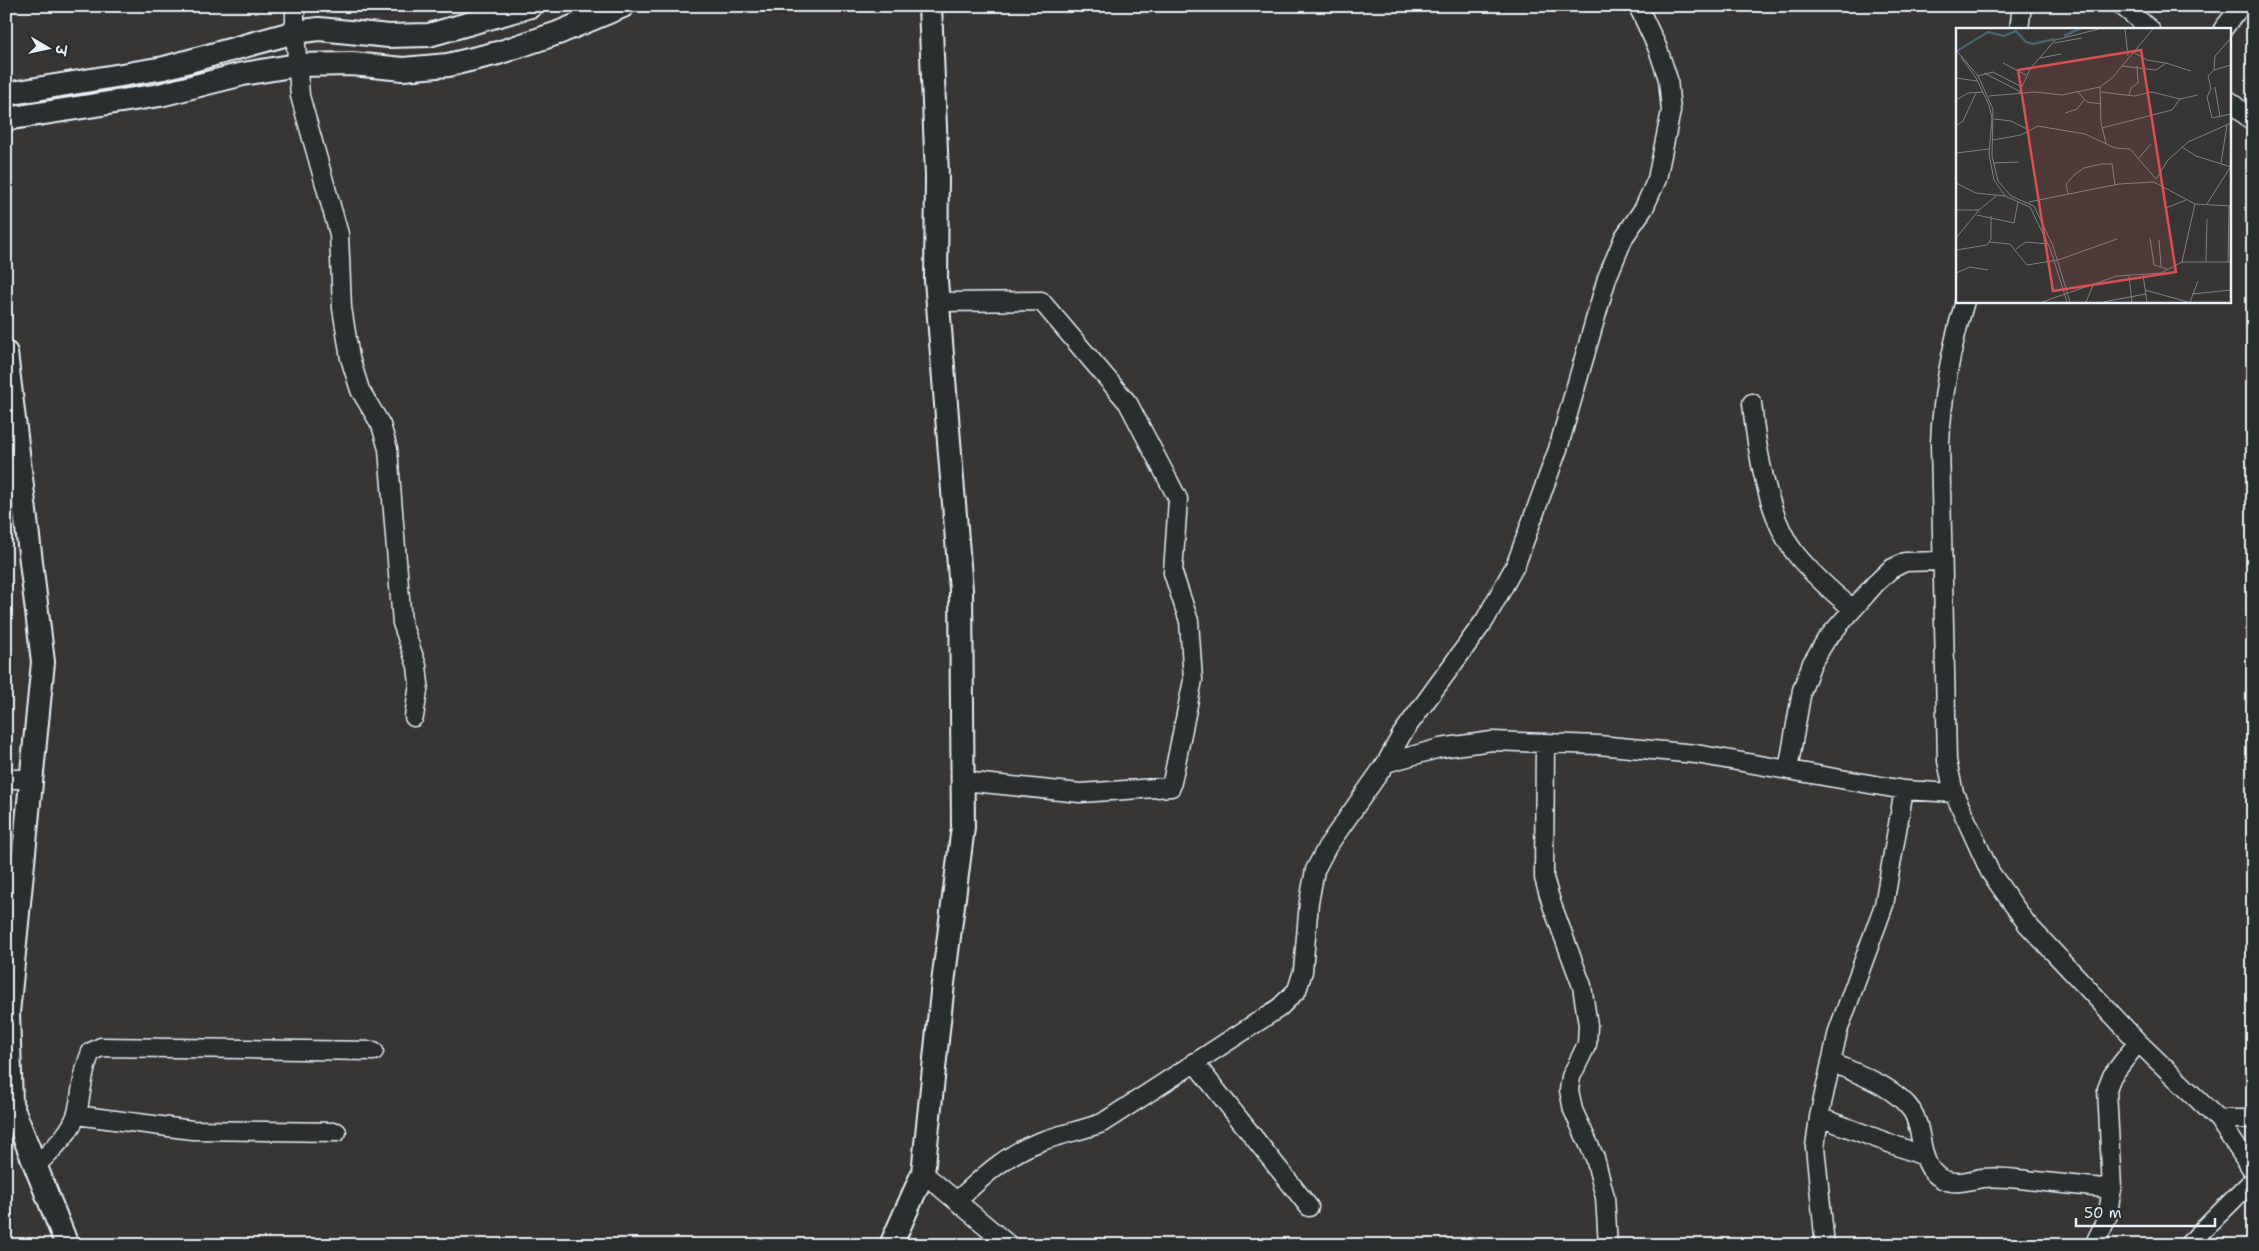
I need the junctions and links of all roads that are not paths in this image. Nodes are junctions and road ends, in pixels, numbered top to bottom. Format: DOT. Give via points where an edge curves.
graph roads {
  1 [pos="295,6"];
  2 [pos="531,6"];
  3 [pos="623,6"];
  4 [pos="930,6"];
  5 [pos="2022,6"];
  6 [pos="2122,6"];
  7 [pos="2241,6"];
  8 [pos="1641,8"];
  9 [pos="476,15"];
  10 [pos="2019,28"];
  11 [pos="2149,28"];
  12 [pos="2224,28"];
  13 [pos="294,32"];
  14 [pos="298,64"];
  15 [pos="6,94"];
  16 [pos="2232,103"];
  17 [pos="6,119"];
  18 [pos="2253,122"];
  19 [pos="938,302"];
  20 [pos="1965,302"];
  21 [pos="6,352"];
  22 [pos="1752,403"];
  23 [pos="10,414"];
  24 [pos="1942,562"];
  25 [pos="1853,609"];
  26 [pos="414,718"];
  27 [pos="1545,743"];
  28 [pos="1386,763"];
  29 [pos="1788,770"];
  30 [pos="6,779"];
  31 [pos="32,779"];
  32 [pos="963,781"];
  33 [pos="1904,790"];
  34 [pos="1954,793"];
  35 [pos="12,925"];
  36 [pos="2138,1042"];
  37 [pos="374,1051"];
  38 [pos="1194,1062"];
  39 [pos="1831,1062"];
  40 [pos="76,1115"];
  41 [pos="1818,1117"];
  42 [pos="2218,1119"];
  43 [pos="2253,1119"];
  44 [pos="337,1132"];
  45 [pos="1924,1156"];
  46 [pos="36,1166"];
  47 [pos="2253,1171"];
  48 [pos="923,1173"];
  49 [pos="2253,1180"];
  50 [pos="2112,1189"];
  51 [pos="957,1201"];
  52 [pos="1309,1207"];
  53 [pos="67,1245"];
  54 [pos="891,1245"];
  55 [pos="1009,1245"];
  56 [pos="1608,1245"];
  57 [pos="1825,1245"];
  58 [pos="2094,1245"];
  59 [pos="2188,1245"];
  1 -- 13 [label="street"];
  2 -- 9 [label="street"];
  3 -- 14 [label="street" via="558,33 448,65 403,69 352,64"];
  4 -- 19 [label="street"];
  5 -- 10 [label="street"];
  6 -- 11 [label="street"];
  7 -- 12 [label="street"];
  8 -- 28 [label="street" via="1668,79 1671,111 1657,180 1644,208 1624,237 1607,278 1558,449 1516,564 1484,620 1402,734"];
  9 -- 13 [label="street" via="429,35 389,36 319,29"];
  13 -- 14 [label="street"];
  13 -- 15 [label="street" via="164,68"];
  14 -- 17 [label="street" via="160,95"];
  14 -- 26 [label="street" via="300,96 339,234 342,308 350,358 360,390 381,425 388,449 402,623 417,666 419,684"];
  16 -- 18 [label="street"];
  19 -- 32 [label="street" via="962,590"];
  19 -- 32 [label="street" via="1041,301 1128,403 1178,499 1173,573 1189,621 1193,680 1171,787 1080,793"];
  20 -- 24 [label="street" via="1942,400"];
  21 -- 23 [label="street"];
  22 -- 25 [label="street" via="1755,434 1779,526 1795,552"];
  23 -- 31 [label="street" via="43,662"];
  24 -- 25 [label="street" via="1905,562 1891,569"];
  24 -- 34 [label="street" via="1947,761"];
  25 -- 29 [label="street" via="1812,662 1802,690"];
  27 -- 28 [label="street" via="1492,741 1440,748"];
  27 -- 29 [label="street" via="1696,754"];
  27 -- 56 [label="street" via="1544,878 1582,986 1588,1025 1587,1044 1571,1077 1569,1090 1573,1110 1595,1158 1605,1197"];
  28 -- 38 [label="street" via="1326,847 1315,870 1303,971 1296,990 1279,1008"];
  29 -- 33 [label="street"];
  30 -- 31 [label="street"];
  31 -- 35 [label="street"];
  32 -- 48 [label="street" via="963,827"];
  33 -- 34 [label="street"];
  33 -- 39 [label="street" via="1884,906 1851,992"];
  34 -- 36 [label="street" via="1990,872 2027,924"];
  35 -- 46 [label="street" via="8,1013 11,1104"];
  36 -- 42 [label="street"];
  36 -- 50 [label="street" via="2112,1076 2107,1089"];
  37 -- 40 [label="street" via="101,1047 91,1052 85,1066"];
  38 -- 51 [label="street" via="1102,1123 1042,1141 1016,1153 986,1174"];
  38 -- 52 [label="street"];
  39 -- 41 [label="street"];
  39 -- 45 [label="street" via="1902,1099 1919,1125"];
  40 -- 44 [label="street" via="192,1130"];
  40 -- 46 [label="street" via="65,1134"];
  41 -- 45 [label="street"];
  41 -- 57 [label="street" via="1815,1147"];
  42 -- 43 [label="street"];
  42 -- 47 [label="street"];
  45 -- 50 [label="street" via="1940,1178 1954,1183 2003,1177"];
  46 -- 53 [label="street"];
  48 -- 51 [label="street"];
  48 -- 54 [label="street"];
  49 -- 59 [label="street"];
  50 -- 58 [label="street" via="2107,1218"];
  51 -- 55 [label="street"];
}
